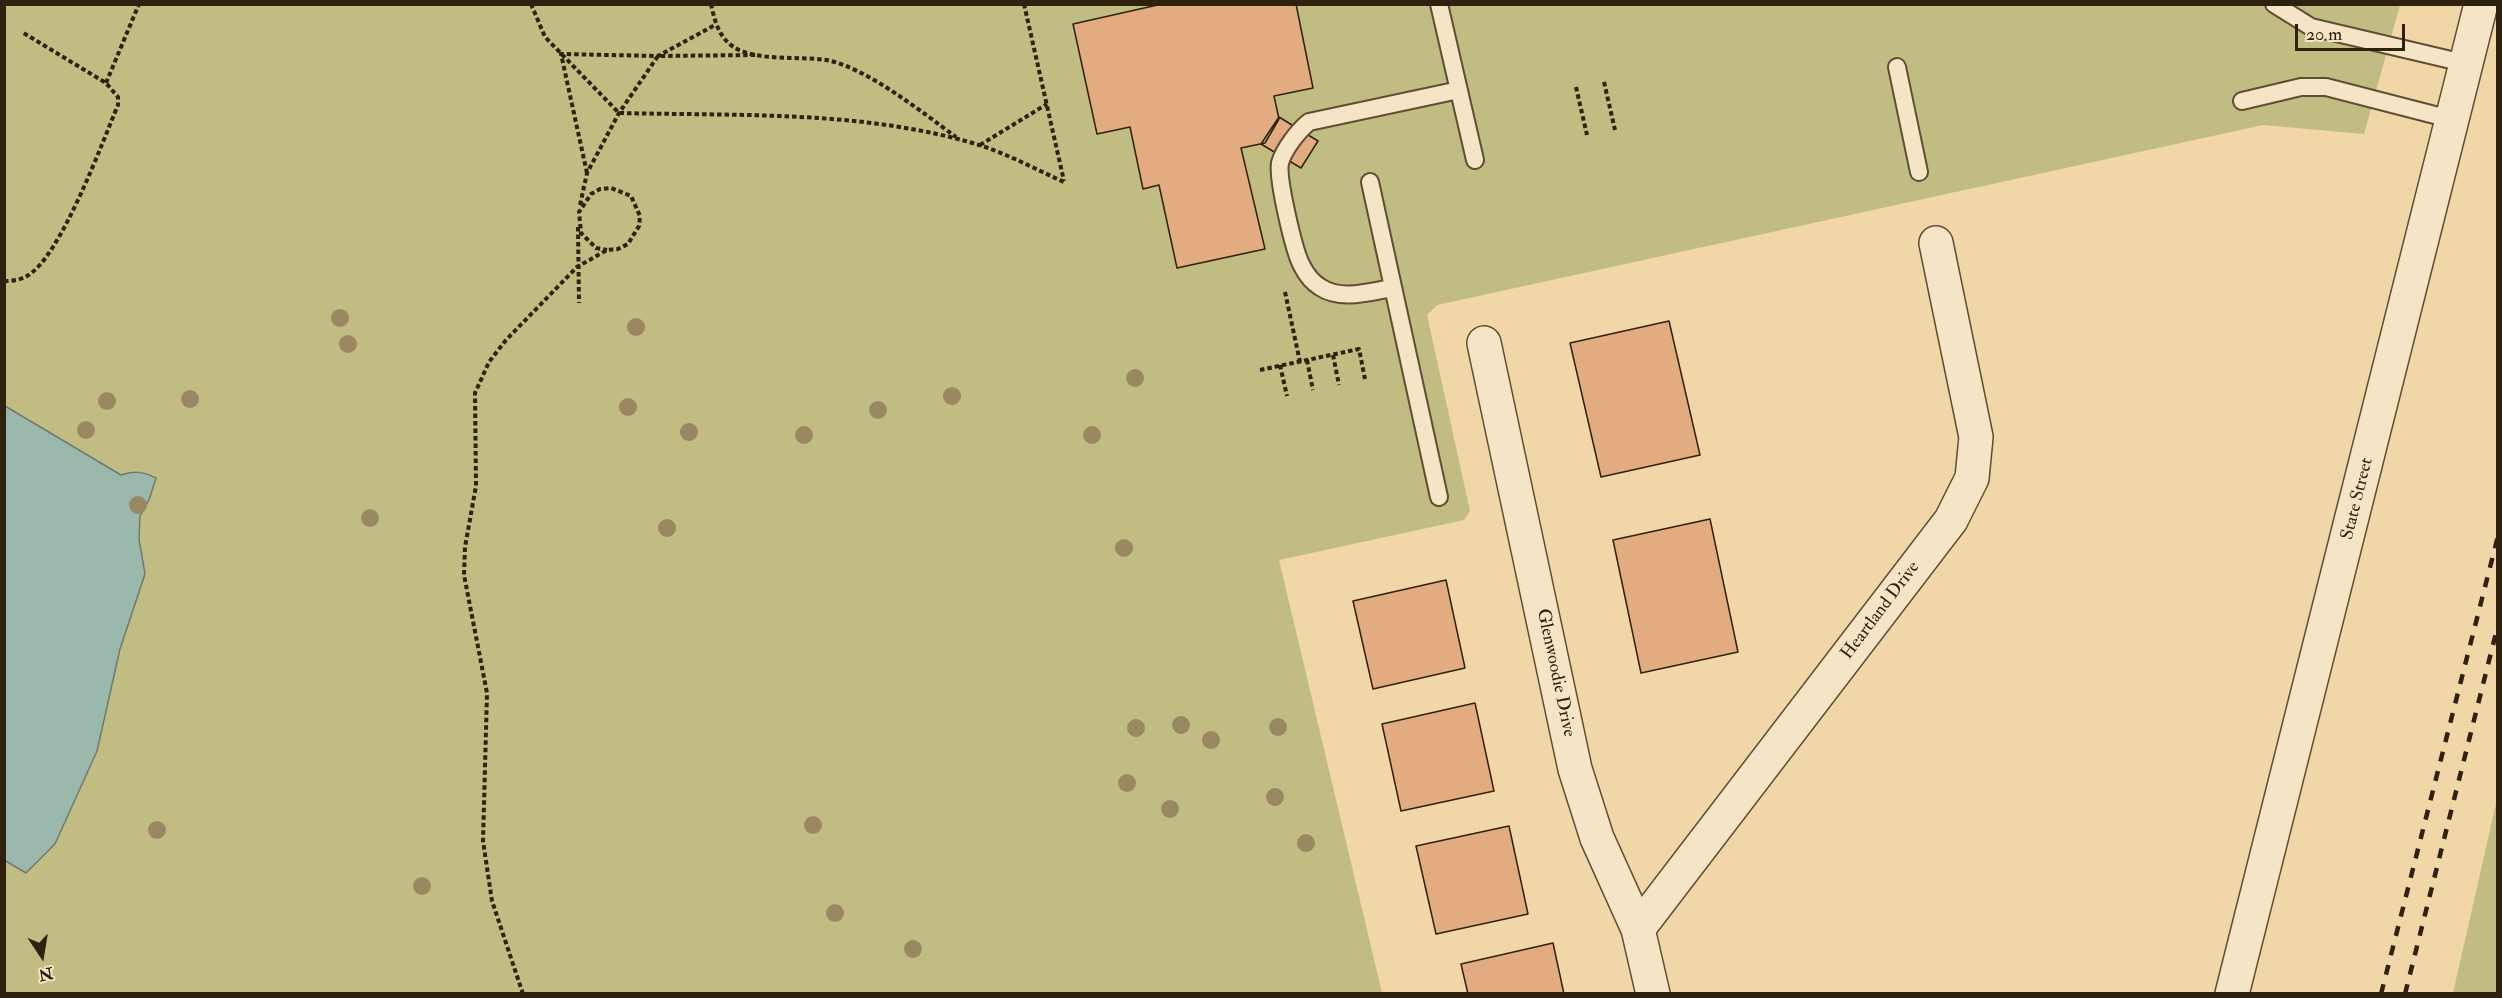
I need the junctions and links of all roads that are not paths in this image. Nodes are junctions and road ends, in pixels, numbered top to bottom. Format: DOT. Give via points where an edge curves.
graph roads {
  1 [pos="1439,4"];
  2 [pos="2274,4"];
  3 [pos="2481,4"];
  4 [pos="2468,64"];
  5 [pos="1897,67"];
  6 [pos="1459,90"];
  7 [pos="2242,101"];
  8 [pos="2454,120"];
  9 [pos="1475,160"];
  10 [pos="1919,172"];
  11 [pos="1370,182"];
  12 [pos="1936,243"];
  13 [pos="1392,288"];
  14 [pos="1484,343"];
  15 [pos="1439,497"];
  16 [pos="1638,929"];
  17 [pos="1653,993"];
  18 [pos="2232,993"];
  1 -- 6 [label="lane"];
  2 -- 4 [label="lane" via="2311,27"];
  3 -- 4 [label="street, State Street"];
  4 -- 8 [label="street, State Street"];
  5 -- 10 [label="lane"];
  6 -- 9 [label="lane"];
  6 -- 13 [label="lane" via="1309,122 1299,131 1281,163 1280,176 1296,253 1310,278 1336,294"];
  7 -- 8 [label="lane" via="2301,87 2326,87"];
  8 -- 18 [label="street, State Street"];
  11 -- 13 [label="lane"];
  12 -- 16 [label="street, Heartland Drive" via="1976,437 1972,478 1951,520"];
  13 -- 15 [label="lane"];
  14 -- 16 [label="street, Glenwoodie Drive" via="1586,808"];
  16 -- 17 [label="street, Glenwoodie Drive"];
}
